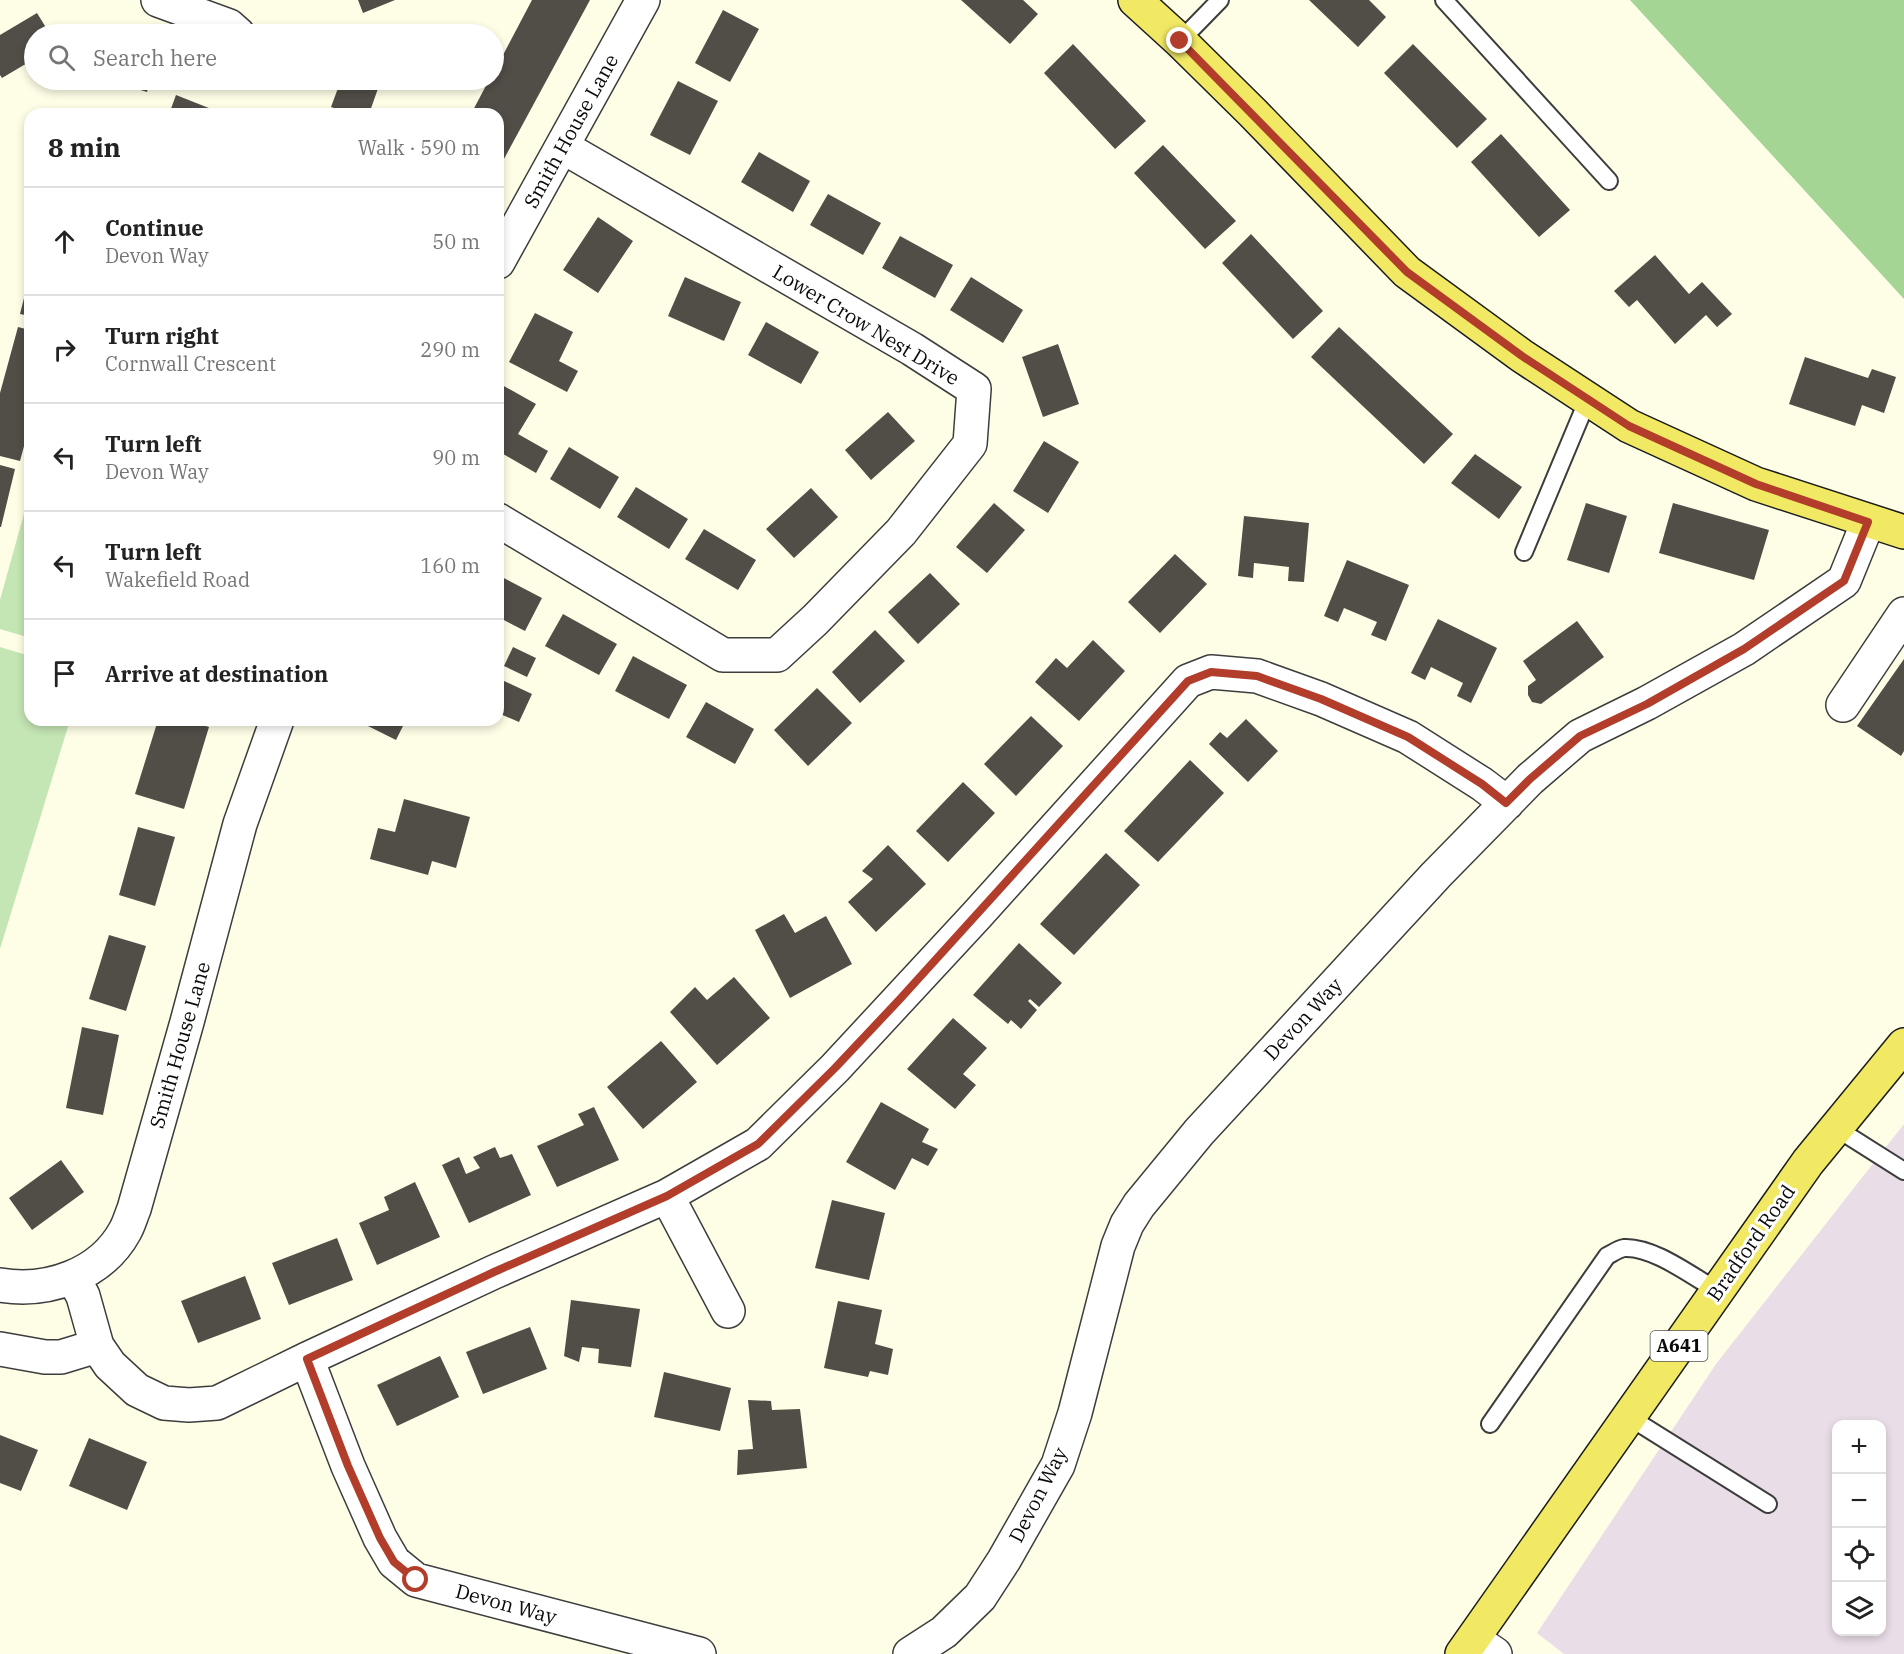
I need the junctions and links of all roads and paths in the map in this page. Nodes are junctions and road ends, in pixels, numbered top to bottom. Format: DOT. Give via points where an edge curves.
graph roads {
  1 [pos="158,0"];
  2 [pos="643,0"];
  3 [pos="1135,0"];
  4 [pos="1220,0"];
  5 [pos="1444,0"];
  6 [pos="224,24"];
  7 [pos="1180,41"];
  8 [pos="563,147"];
  9 [pos="1609,182"];
  10 [pos="504,251"];
  11 [pos="1588,399"];
  12 [pos="1868,522"];
  13 [pos="504,524"];
  14 [pos="1904,532"];
  15 [pos="1524,552"];
  16 [pos="1904,614"];
  17 [pos="1842,705"];
  18 [pos="275,726"];
  19 [pos="1506,803"];
  20 [pos="1904,1045"];
  21 [pos="1836,1128"];
  22 [pos="1904,1171"];
  23 [pos="667,1196"];
  24 [pos="73,1277"];
  25 [pos="0,1285"];
  26 [pos="1718,1291"];
  27 [pos="728,1311"];
  28 [pos="97,1346"];
  29 [pos="0,1349"];
  30 [pos="307,1359"];
  31 [pos="1629,1417"];
  32 [pos="1491,1424"];
  33 [pos="1768,1504"];
  34 [pos="1476,1649"];
  35 [pos="699,1654"];
  36 [pos="910,1654"];
  1 -- 6 [label="street"];
  2 -- 8 [label="street, Smith House Lane"];
  3 -- 7 [label="main road"];
  4 -- 7 [label="lane"];
  5 -- 9 [label="lane"];
  7 -- 11 [label="main road" via="1407,272"];
  8 -- 10 [label="street, Smith House Lane"];
  8 -- 13 [label="street, Lower Crow Nest Drive" via="912,349 974,389 970,444 901,532 777,655 723,655"];
  11 -- 12 [label="main road" via="1629,426 1756,484"];
  11 -- 15 [label="lane"];
  12 -- 14 [label="main road"];
  12 -- 19 [label="street, Devon Way" via="1844,581 1744,649 1647,704 1580,736"];
  16 -- 17 [label="street"];
  18 -- 24 [label="street, Smith House Lane" via="240,824 134,1209 112,1248"];
  19 -- 23 [label="street" via="1408,737 1321,699 1257,676 1211,672 1188,681 826,1077 758,1144"];
  19 -- 36 [label="street, Devon Way" via="1215,1115 1139,1205 1118,1246 1058,1465 980,1597 945,1632"];
  20 -- 21 [label="main road, Bradford Road / A641"];
  21 -- 22 [label="lane"];
  21 -- 26 [label="main road, Bradford Road / A641"];
  23 -- 27 [label="street"];
  23 -- 30 [label="street"];
  24 -- 25 [label="street, Smith House Lane" via="48,1285"];
  24 -- 28 [label="street" via="83,1296"];
  26 -- 31 [label="main road, Bradford Road / A641"];
  26 -- 32 [label="lane" via="1640,1249 1622,1248 1607,1256"];
  28 -- 29 [label="street" via="61,1358"];
  28 -- 30 [label="street" via="110,1365 137,1390 164,1403 189,1405 217,1403"];
  30 -- 35 [label="street, Devon Way" via="380,1538 394,1562 416,1580"];
  31 -- 33 [label="lane"];
  31 -- 34 [label="main road, Bradford Road / A641"];
}
